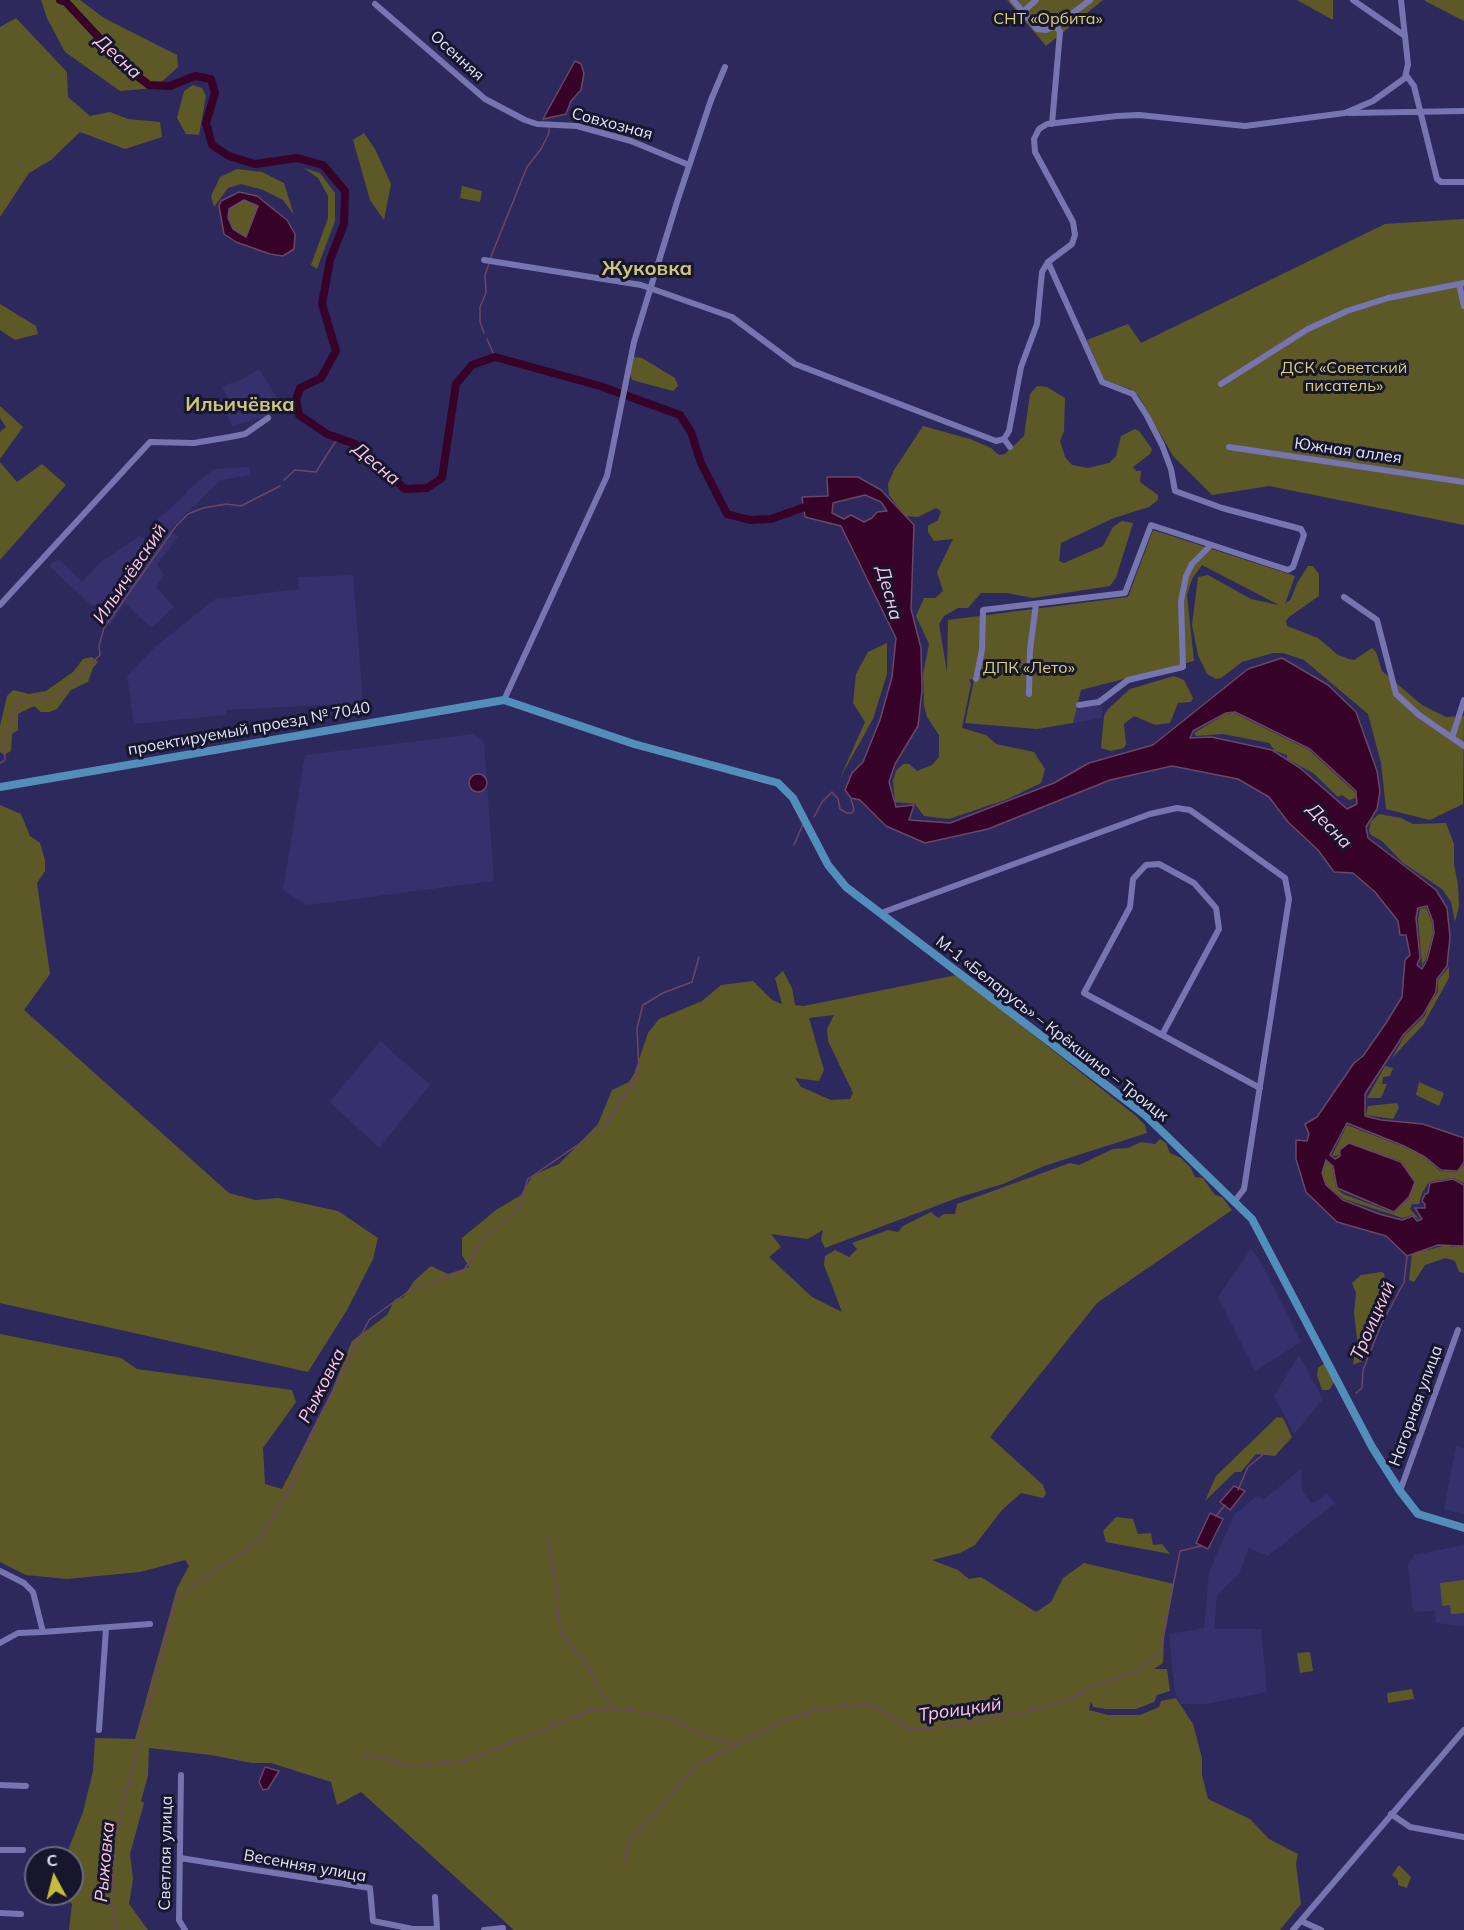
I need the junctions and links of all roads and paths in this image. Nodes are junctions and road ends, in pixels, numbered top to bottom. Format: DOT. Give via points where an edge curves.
graph roads {
  1 [pos="1013,0"];
  2 [pos="1036,0"];
  3 [pos="1090,0"];
  4 [pos="1353,0"];
  5 [pos="1401,0"];
  6 [pos="375,4"];
  7 [pos="1023,12"];
  8 [pos="1056,26"];
  9 [pos="1405,36"];
  10 [pos="725,67"];
  11 [pos="1406,75"];
  12 [pos="1464,111"];
  13 [pos="1420,112"];
  14 [pos="1345,113"];
  15 [pos="525,120"];
  16 [pos="1052,124"];
  17 [pos="689,165"];
  18 [pos="1464,182"];
  19 [pos="484,260"];
  20 [pos="1048,262"];
  21 [pos="1462,284"];
  22 [pos="650,290"];
  23 [pos="1464,306"];
  24 [pos="1221,384"];
  25 [pos="268,418"];
  26 [pos="1004,439"];
  27 [pos="1010,447"];
  28 [pos="1228,447"];
  29 [pos="1464,482"];
  30 [pos="1210,546"];
  31 [pos="1344,597"];
  32 [pos="1035,604"];
  33 [pos="0,606"];
  34 [pos="976,680"];
  35 [pos="1029,694"];
  36 [pos="504,700"];
  37 [pos="1464,700"];
  38 [pos="1079,705"];
  39 [pos="1452,738"];
  40 [pos="1464,746"];
  41 [pos="0,787"];
  42 [pos="881,913"];
  43 [pos="1162,1035"];
  44 [pos="1260,1088"];
  45 [pos="1234,1202"];
  46 [pos="1458,1330"];
  47 [pos="1400,1491"];
  48 [pos="1464,1528"];
  49 [pos="0,1571"];
  50 [pos="150,1624"];
  51 [pos="106,1629"];
  52 [pos="43,1632"];
  53 [pos="0,1643"];
  54 [pos="1464,1730"];
  55 [pos="99,1731"];
  56 [pos="181,1775"];
  57 [pos="0,1785"];
  58 [pos="26,1786"];
  59 [pos="1391,1814"];
  60 [pos="1464,1837"];
  61 [pos="0,1850"];
  62 [pos="23,1850"];
  63 [pos="180,1858"];
  64 [pos="435,1897"];
  65 [pos="0,1913"];
  66 [pos="21,1914"];
  67 [pos="1301,1921"];
  68 [pos="502,1928"];
  69 [pos="185,1930"];
  70 [pos="484,1930"];
  71 [pos="1293,1930"];
  72 [pos="1321,1930"];
  1 -- 7 [label="street"];
  2 -- 7 [label="street"];
  3 -- 8 [label="street"];
  4 -- 9 [label="street"];
  5 -- 9 [label="street"];
  6 -- 15 [label="street, Осенняя" via="485,99"];
  7 -- 8 [label="street" via="1037,29"];
  8 -- 16 [label="street" via="1060,32"];
  9 -- 11 [label="street"];
  10 -- 17 [label="street"];
  11 -- 13 [label="street" via="1414,86"];
  11 -- 14 [label="street" via="1388,92"];
  12 -- 13 [label="street"];
  13 -- 14 [label="street"];
  13 -- 18 [label="street" via="1437,178 1441,182"];
  14 -- 16 [label="street" via="1245,126 1139,115"];
  15 -- 17 [label="street, Совхозная" via="577,126 631,141"];
  16 -- 20 [label="street" via="1036,133 1035,152 1073,222 1075,236 1069,247"];
  17 -- 22 [label="street"];
  19 -- 22 [label="street" via="641,285"];
  20 -- 26 [label="street" via="1041,278 1037,324 1021,367 1009,431"];
  20 -- 30 [label="street" via="1102,382 1133,394 1162,445 1175,491 1301,529 1304,535 1293,567 1288,570"];
  21 -- 23 [label="street"];
  21 -- 24 [label="street" via="1388,298 1347,311 1308,329"];
  22 -- 26 [label="street" via="732,317 795,364 996,441"];
  22 -- 36 [label="street" via="627,373 607,476"];
  25 -- 33 [label="street" via="237,435 194,443 150,442"];
  26 -- 27 [label="street"];
  28 -- 29 [label="street, Южная аллея"];
  30 -- 32 [label="street" via="1151,525 1125,593"];
  30 -- 38 [label="street" via="1186,576 1181,601 1183,667 1128,680 1099,702"];
  31 -- 39 [label="street" via="1377,620 1396,694"];
  32 -- 34 [label="street" via="983,610"];
  32 -- 35 [label="street"];
  36 -- 41 [label="main road, проектируемый проезд № 7040"];
  36 -- 42 [label="main road, М-1 «Беларусь» – Крёкшино – Троицк" via="634,744 781,784 795,802 828,865 846,887"];
  37 -- 39 [label="street"];
  39 -- 40 [label="street"];
  42 -- 44 [label="street" via="1150,814 1177,808 1190,810 1285,878 1289,900"];
  42 -- 45 [label="main road, М-1 «Беларусь» – Крёкшино – Троицк" via="1144,1114"];
  43 -- 43 [label="street" via="1219,929 1216,908 1194,883 1159,864 1146,865 1133,879 1130,907 1084,993"];
  43 -- 44 [label="street"];
  44 -- 45 [label="street" via="1244,1189"];
  45 -- 47 [label="main road, М-1 «Беларусь» – Крёкшино – Троицк" via="1252,1219"];
  46 -- 47 [label="street, Нагорная улица"];
  47 -- 48 [label="main road, М-1 «Беларусь» – Крёкшино – Троицк" via="1418,1514"];
  49 -- 52 [label="street" via="24,1582 33,1592"];
  50 -- 51 [label="street"];
  51 -- 52 [label="street"];
  51 -- 55 [label="street"];
  52 -- 53 [label="street" via="18,1633"];
  54 -- 59 [label="street"];
  56 -- 63 [label="street, Светлая улица"];
  57 -- 58 [label="street"];
  59 -- 60 [label="street" via="1410,1827"];
  59 -- 67 [label="street"];
  61 -- 62 [label="street"];
  63 -- 64 [label="street, Весенняя улица" via="370,1888 373,1921 414,1929 437,1929"];
  63 -- 69 [label="street, Светлая улица" via="178,1920"];
  65 -- 66 [label="street"];
  67 -- 71 [label="street"];
  67 -- 72 [label="street"];
  68 -- 70 [label="street"];
}
